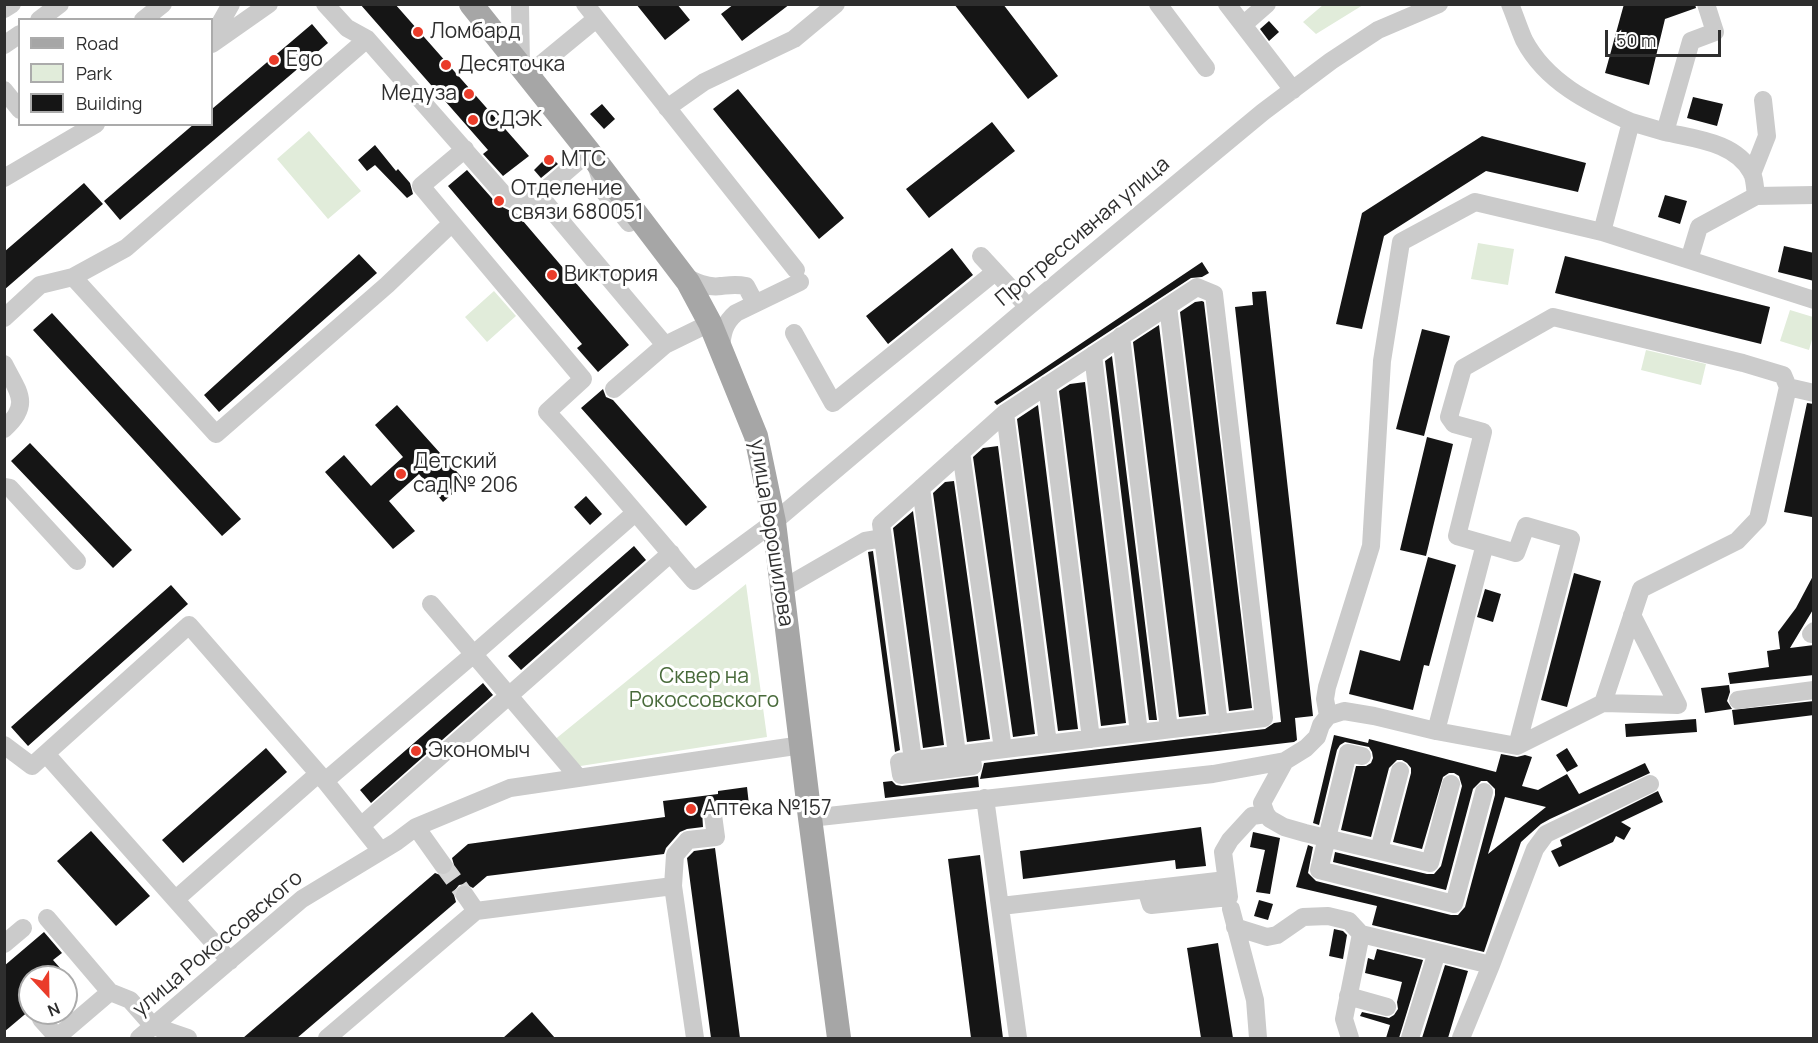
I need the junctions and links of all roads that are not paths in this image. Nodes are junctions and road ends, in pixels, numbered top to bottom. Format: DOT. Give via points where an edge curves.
graph roads {
  1 [pos="12,4"];
  2 [pos="60,4"];
  3 [pos="163,4"];
  4 [pos="269,4"];
  5 [pos="325,4"];
  6 [pos="471,4"];
  7 [pos="520,4"];
  8 [pos="585,4"];
  9 [pos="837,4"];
  10 [pos="1158,4"];
  11 [pos="1227,4"];
  12 [pos="1267,4"];
  13 [pos="1439,4"];
  14 [pos="1510,4"];
  15 [pos="1706,4"];
  16 [pos="243,7"];
  17 [pos="4,9"];
  18 [pos="42,18"];
  19 [pos="146,18"];
  20 [pos="596,19"];
  21 [pos="1243,25"];
  22 [pos="18,35"];
  23 [pos="213,37"];
  24 [pos="368,39"];
  25 [pos="213,42"];
  26 [pos="213,42"];
  27 [pos="4,45"];
  28 [pos="1206,68"];
  29 [pos="524,71"];
  30 [pos="4,90"];
  31 [pos="1293,90"];
  32 [pos="1763,100"];
  33 [pos="18,108"];
  34 [pos="667,108"];
  35 [pos="1630,122"];
  36 [pos="93,126"];
  37 [pos="1665,132"];
  38 [pos="465,149"];
  39 [pos="592,156"];
  40 [pos="1752,174"];
  41 [pos="4,178"];
  42 [pos="539,195"];
  43 [pos="1814,195"];
  44 [pos="1756,196"];
  45 [pos="452,223"];
  46 [pos="1602,232"];
  47 [pos="981,256"];
  48 [pos="1689,260"];
  49 [pos="996,272"];
  50 [pos="682,276"];
  51 [pos="73,277"];
  52 [pos="1814,300"];
  53 [pos="755,303"];
  54 [pos="1168,306"];
  55 [pos="1028,307"];
  56 [pos="4,318"];
  57 [pos="710,323"];
  58 [pos="794,333"];
  59 [pos="1121,336"];
  60 [pos="665,345"];
  61 [pos="721,350"];
  62 [pos="1093,355"];
  63 [pos="4,364"];
  64 [pos="1047,385"];
  65 [pos="1788,387"];
  66 [pos="614,389"];
  67 [pos="1814,393"];
  68 [pos="1005,413"];
  69 [pos="4,429"];
  70 [pos="962,452"];
  71 [pos="4,486"];
  72 [pos="921,488"];
  73 [pos="635,513"];
  74 [pos="774,522"];
  75 [pos="883,538"];
  76 [pos="1485,544"];
  77 [pos="671,554"];
  78 [pos="77,561"];
  79 [pos="782,589"];
  80 [pos="431,604"];
  81 [pos="1632,615"];
  82 [pos="475,654"];
  83 [pos="1814,690"];
  84 [pos="510,695"];
  85 [pos="1738,700"];
  86 [pos="1603,703"];
  87 [pos="1328,716"];
  88 [pos="1218,724"];
  89 [pos="1169,729"];
  90 [pos="1436,731"];
  91 [pos="1139,733"];
  92 [pos="1091,738"];
  93 [pos="1048,744"];
  94 [pos="801,745"];
  95 [pos="4,746"];
  96 [pos="1517,746"];
  97 [pos="1003,749"];
  98 [pos="46,754"];
  99 [pos="964,754"];
  100 [pos="1362,756"];
  101 [pos="1285,761"];
  102 [pos="1400,771"];
  103 [pos="321,778"];
  104 [pos="579,778"];
  105 [pos="1451,784"];
  106 [pos="1650,784"];
  107 [pos="1484,792"];
  108 [pos="985,798"];
  109 [pos="1260,811"];
  110 [pos="713,815"];
  111 [pos="810,818"];
  112 [pos="361,826"];
  113 [pos="416,827"];
  114 [pos="1326,838"];
  115 [pos="1379,850"];
  116 [pos="381,851"];
  117 [pos="443,865"];
  118 [pos="673,886"];
  119 [pos="465,895"];
  120 [pos="176,899"];
  121 [pos="1001,906"];
  122 [pos="476,911"];
  123 [pos="47,918"];
  124 [pos="23,928"];
  125 [pos="1361,934"];
  126 [pos="4,944"];
  127 [pos="1437,952"];
  128 [pos="230,961"];
  129 [pos="1491,965"];
  130 [pos="110,992"];
  131 [pos="1347,996"];
  132 [pos="1387,1007"];
  133 [pos="46,1025"];
  134 [pos="153,1026"];
  135 [pos="57,1038"];
  136 [pos="139,1038"];
  137 [pos="188,1038"];
  138 [pos="327,1038"];
  139 [pos="695,1038"];
  140 [pos="839,1038"];
  141 [pos="1018,1038"];
  142 [pos="1258,1038"];
  143 [pos="1351,1038"];
  144 [pos="1410,1038"];
  145 [pos="1461,1038"];
  1 -- 17 [label="street"];
  2 -- 18 [label="street"];
  3 -- 19 [label="street"];
  4 -- 25 [label="street"];
  5 -- 24 [label="street" via="347,28"];
  6 -- 29 [label="main road, улица Ворошилова"];
  7 -- 29 [label="street"];
  8 -- 20 [label="street"];
  9 -- 34 [label="street" via="794,39 704,82"];
  10 -- 28 [label="street"];
  11 -- 21 [label="street"];
  12 -- 21 [label="street"];
  13 -- 31 [label="street, Прогрессивная улица" via="1378,30"];
  14 -- 35 [label="street" via="1525,41 1552,77 1593,105"];
  15 -- 37 [label="street" via="1715,32 1690,41"];
  16 -- 23 [label="street"];
  16 -- 26 [label="street"];
  20 -- 29 [label="street"];
  20 -- 34 [label="street"];
  21 -- 31 [label="street"];
  22 -- 27 [label="street"];
  24 -- 38 [label="street"];
  24 -- 51 [label="street" via="126,248"];
  29 -- 39 [label="main road, улица Ворошилова"];
  30 -- 33 [label="street"];
  31 -- 55 [label="street, Прогрессивная улица"];
  32 -- 40 [label="street" via="1767,136"];
  34 -- 53 [label="street" via="798,276"];
  35 -- 37 [label="street"];
  35 -- 46 [label="street"];
  36 -- 41 [label="street"];
  37 -- 40 [label="street" via="1724,147 1740,157"];
  38 -- 42 [label="street" via="506,197 521,202"];
  38 -- 45 [label="street" via="421,186"];
  39 -- 42 [label="street"];
  39 -- 50 [label="main road, улица Ворошилова"];
  40 -- 44 [label="street"];
  42 -- 60 [label="street"];
  43 -- 44 [label="street"];
  44 -- 48 [label="street" via="1699,227"];
  45 -- 51 [label="street" via="216,434"];
  45 -- 73 [label="street" via="583,379 547,412"];
  46 -- 48 [label="street"];
  46 -- 87 [label="street" via="1475,202 1401,242 1382,361 1371,546 1327,687"];
  47 -- 49 [label="street"];
  48 -- 52 [label="street"];
  49 -- 55 [label="street"];
  49 -- 58 [label="street" via="833,404"];
  50 -- 53 [label="street" via="708,286 746,286"];
  50 -- 57 [label="main road, улица Ворошилова"];
  51 -- 56 [label="street" via="40,285"];
  53 -- 61 [label="street" via="728,320"];
  54 -- 59 [label="street"];
  54 -- 88 [label="street"];
  54 -- 88 [label="street" via="1197,287 1214,294 1264,718"];
  55 -- 74 [label="street, Прогрессивная улица"];
  57 -- 60 [label="street"];
  57 -- 61 [label="main road, улица Ворошилова"];
  59 -- 62 [label="street"];
  59 -- 89 [label="street"];
  60 -- 66 [label="street"];
  61 -- 74 [label="main road, улица Ворошилова" via="756,436"];
  62 -- 64 [label="street"];
  62 -- 91 [label="street"];
  63 -- 69 [label="street" via="20,395 21,408"];
  64 -- 68 [label="street"];
  64 -- 92 [label="street"];
  65 -- 67 [label="street"];
  65 -- 76 [label="street" via="1783,375 1743,363 1553,317 1463,368 1449,417 1454,424 1483,432 1457,536"];
  65 -- 81 [label="street" via="1758,519 1737,541 1641,589"];
  68 -- 70 [label="street"];
  68 -- 93 [label="street"];
  70 -- 72 [label="street"];
  70 -- 97 [label="street"];
  71 -- 78 [label="street"];
  72 -- 75 [label="street" via="881,524"];
  72 -- 99 [label="street"];
  73 -- 77 [label="street"];
  73 -- 82 [label="street"];
  74 -- 77 [label="street, Прогрессивная улица" via="694,580"];
  74 -- 79 [label="main road, улица Ворошилова"];
  75 -- 79 [label="street" via="865,541"];
  75 -- 99 [label="street" via="913,760 899,762 901,775 973,766"];
  76 -- 90 [label="street"];
  76 -- 96 [label="street" via="1516,553 1526,526 1571,540"];
  77 -- 84 [label="street"];
  79 -- 94 [label="main road, улица Ворошилова"];
  80 -- 82 [label="street"];
  81 -- 86 [label="street"];
  81 -- 86 [label="street" via="1678,705"];
  82 -- 84 [label="street"];
  82 -- 103 [label="street"];
  83 -- 85 [label="street"];
  84 -- 104 [label="street"];
  84 -- 112 [label="street"];
  86 -- 96 [label="street"];
  87 -- 90 [label="street" via="1344,711"];
  87 -- 101 [label="street" via="1306,748"];
  88 -- 89 [label="street"];
  89 -- 91 [label="street"];
  90 -- 96 [label="street"];
  91 -- 92 [label="street"];
  92 -- 93 [label="street"];
  93 -- 97 [label="street"];
  94 -- 104 [label="street, улица Рокоссовского"];
  94 -- 111 [label="main road, улица Ворошилова"];
  95 -- 98 [label="street" via="32,766"];
  97 -- 99 [label="street"];
  98 -- 103 [label="street" via="189,625"];
  98 -- 120 [label="street"];
  100 -- 114 [label="street" via="1348,753"];
  101 -- 108 [label="street" via="1213,774"];
  101 -- 109 [label="street"];
  102 -- 115 [label="street"];
  103 -- 112 [label="street"];
  103 -- 120 [label="street"];
  104 -- 113 [label="street, улица Рокоссовского" via="510,788"];
  105 -- 115 [label="street" via="1430,863"];
  106 -- 129 [label="street" via="1546,834 1535,849"];
  107 -- 114 [label="street" via="1454,904 1319,870"];
  108 -- 111 [label="street"];
  108 -- 121 [label="street"];
  109 -- 114 [label="street" via="1284,827"];
  109 -- 121 [label="street" via="1223,852 1226,880"];
  110 -- 118 [label="street" via="716,837 688,840 675,855"];
  111 -- 140 [label="main road, улица Ворошилова"];
  112 -- 116 [label="street"];
  113 -- 116 [label="street, улица Рокоссовского"];
  113 -- 117 [label="street"];
  114 -- 115 [label="street"];
  116 -- 128 [label="street, улица Рокоссовского" via="302,899"];
  118 -- 122 [label="street"];
  118 -- 139 [label="street"];
  119 -- 122 [label="street"];
  120 -- 128 [label="street"];
  121 -- 141 [label="street"];
  122 -- 138 [label="street"];
  123 -- 130 [label="street"];
  124 -- 126 [label="street"];
  125 -- 127 [label="street"];
  125 -- 131 [label="street"];
  125 -- 142 [label="street" via="1348,921 1314,915 1267,937 1233,918 1255,1000"];
  127 -- 129 [label="street"];
  127 -- 144 [label="street"];
  128 -- 134 [label="street, улица Рокоссовского"];
  129 -- 145 [label="street"];
  130 -- 134 [label="street" via="130,1000"];
  130 -- 135 [label="street"];
  131 -- 132 [label="street"];
  131 -- 143 [label="street" via="1344,1019"];
  133 -- 135 [label="street"];
  134 -- 136 [label="street, улица Рокоссовского"];
  134 -- 137 [label="street"];
}
